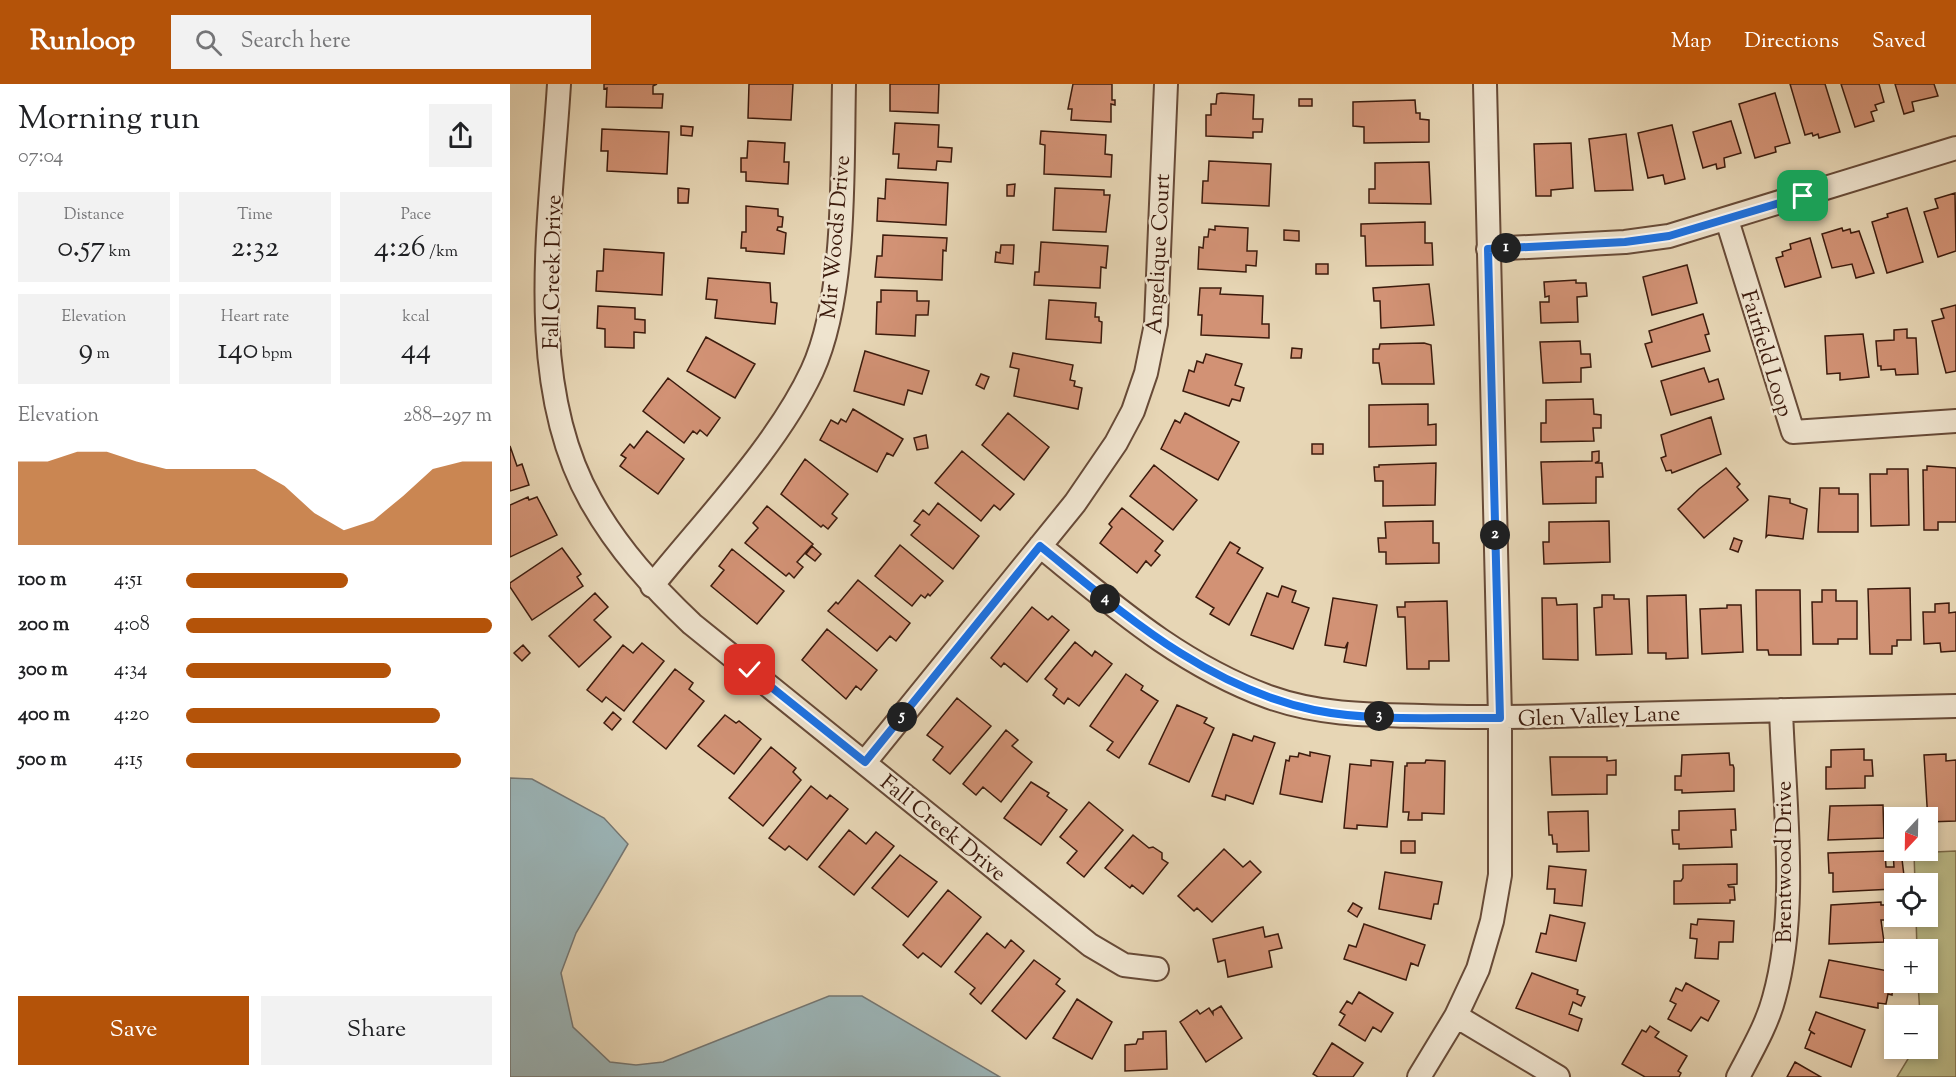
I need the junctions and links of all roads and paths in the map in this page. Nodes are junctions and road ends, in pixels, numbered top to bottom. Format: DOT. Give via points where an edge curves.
graph roads {
  1 [pos="559,84"];
  2 [pos="844,84"];
  3 [pos="1166,84"];
  4 [pos="1485,84"];
  5 [pos="1956,148"];
  6 [pos="1727,220"];
  7 [pos="1488,249"];
  8 [pos="1956,421"];
  9 [pos="1040,546"];
  10 [pos="652,586"];
  11 [pos="1956,706"];
  12 [pos="1781,710"];
  13 [pos="1500,718"];
  14 [pos="865,762"];
  15 [pos="1157,969"];
  16 [pos="1456,1016"];
  17 [pos="1419,1077"];
  18 [pos="1558,1077"];
  19 [pos="1738,1077"];
  1 -- 10 [label="street, Fall Creek Drive" via="545,310 549,368 572,458 590,500"];
  2 -- 10 [label="street, Mir Woods Drive" via="842,191 834,284 827,326 813,369 768,443"];
  3 -- 9 [label="street, Angelique Court" via="1156,324 1146,373 1133,411 1099,471"];
  4 -- 7 [label="street"];
  5 -- 6 [label="street"];
  6 -- 7 [label="street" via="1669,236 1625,242"];
  6 -- 8 [label="street, Fairfield Loop" via="1793,432"];
  7 -- 13 [label="street"];
  9 -- 13 [label="street, Glen Valley Lane" via="1144,630 1183,656 1225,679 1271,697 1314,710 1361,715"];
  9 -- 14 [label="street, Angelique Court"];
  10 -- 14 [label="street, Fall Creek Drive" via="692,624"];
  11 -- 12 [label="street, Glen Valley Lane"];
  12 -- 13 [label="street, Glen Valley Lane"];
  12 -- 19 [label="street, Brentwood Drive" via="1788,903 1783,959 1774,1000"];
  13 -- 16 [label="street" via="1500,875 1481,960"];
  14 -- 15 [label="street, Fall Creek Drive" via="1090,945 1124,965"];
  16 -- 17 [label="street"];
  16 -- 18 [label="street"];
}
